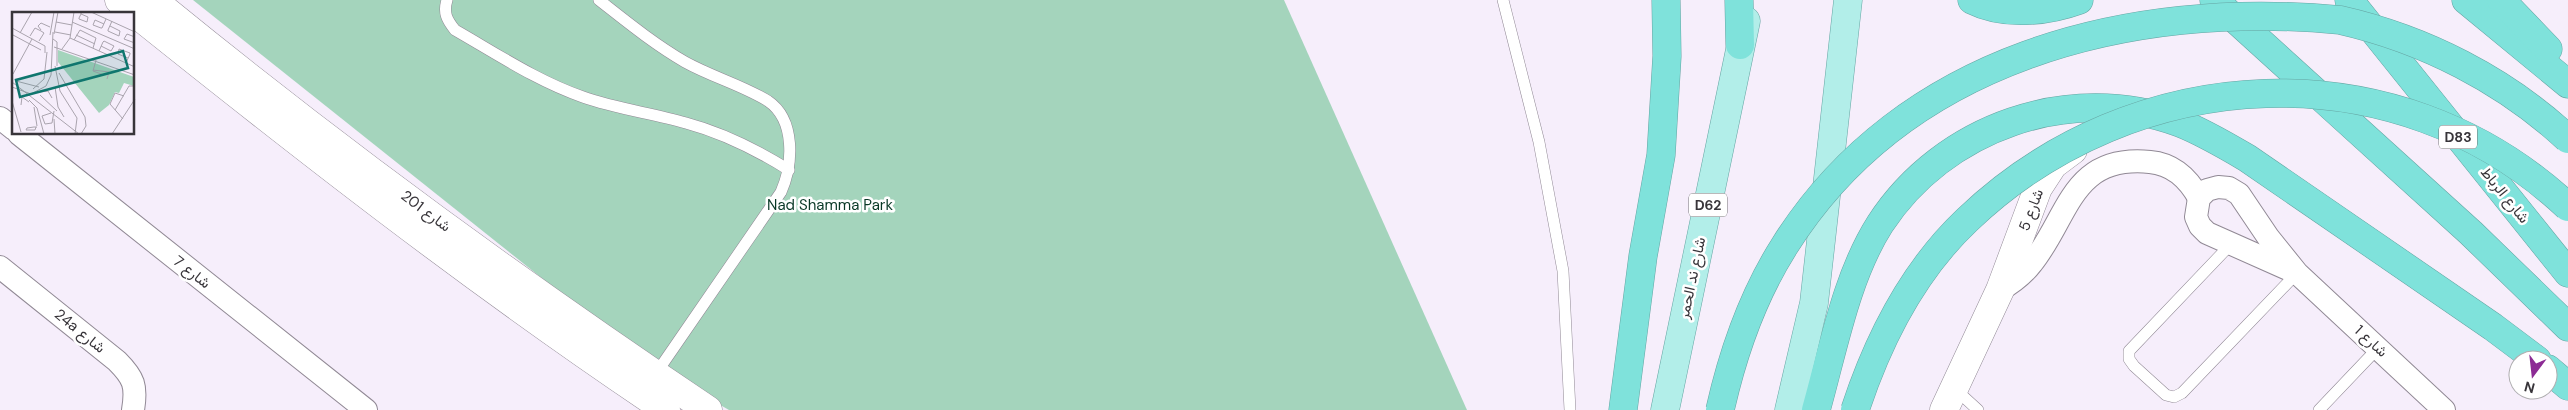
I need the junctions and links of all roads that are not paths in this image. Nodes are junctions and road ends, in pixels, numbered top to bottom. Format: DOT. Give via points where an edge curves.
graph roads {
  1 [pos="119,0"];
  2 [pos="153,0"];
  3 [pos="447,0"];
  4 [pos="599,0"];
  5 [pos="1503,0"];
  6 [pos="1666,0"];
  7 [pos="1739,0"];
  8 [pos="1750,0"];
  9 [pos="1848,0"];
  10 [pos="1972,0"];
  11 [pos="2079,0"];
  12 [pos="2214,0"];
  13 [pos="2349,0"];
  14 [pos="2466,0"];
  15 [pos="2501,0"];
  16 [pos="134,12"];
  17 [pos="135,13"];
  18 [pos="1740,45"];
  19 [pos="2568,74"];
  20 [pos="2568,84"];
  21 [pos="16,135"];
  22 [pos="2210,137"];
  23 [pos="2568,139"];
  24 [pos="789,170"];
  25 [pos="2199,198"];
  26 [pos="2568,207"];
  27 [pos="2232,243"];
  28 [pos="0,267"];
  29 [pos="2297,273"];
  30 [pos="2568,273"];
  31 [pos="2000,290"];
  32 [pos="2568,327"];
  33 [pos="2378,348"];
  34 [pos="2524,350"];
  35 [pos="655,375"];
  36 [pos="2558,378"];
  37 [pos="2568,386"];
  38 [pos="1949,399"];
  39 [pos="132,410"];
  40 [pos="366,410"];
  41 [pos="666,410"];
  42 [pos="708,410"];
  43 [pos="1570,410"];
  44 [pos="1623,410"];
  45 [pos="1665,410"];
  46 [pos="1720,410"];
  47 [pos="1788,410"];
  48 [pos="1816,410"];
  49 [pos="1855,410"];
  50 [pos="1978,410"];
  51 [pos="2319,410"];
  52 [pos="2444,410"];
  1 -- 16 [label="street, شارع 201"];
  2 -- 35 [label="street, شارع 201" via="231,64 495,263"];
  3 -- 24 [label="lane" via="444,9 456,30 537,78 603,104 714,132"];
  4 -- 24 [label="lane" via="670,53 770,102 788,134"];
  5 -- 43 [label="lane" via="1539,142 1563,271"];
  6 -- 44 [label="highway" via="1667,56 1661,156 1643,256"];
  7 -- 18 [label="highway"];
  8 -- 18 [label="main road, شارع ند الحمر / D62"];
  9 -- 47 [label="main road" via="1814,303"];
  10 -- 11 [label="highway" via="2004,9 2033,11"];
  12 -- 32 [label="highway" via="2472,233"];
  13 -- 30 [label="highway, شارع الرباط / D83"];
  14 -- 20 [label="highway"];
  15 -- 19 [label="highway"];
  17 -- 41 [label="street, شارع 201" via="316,157 484,282"];
  18 -- 45 [label="main road, شارع ند الحمر / D62"];
  21 -- 40 [label="street, شارع 7"];
  22 -- 31 [label="street, شارع 5" via="2150,128 2125,128 2102,134 2076,148 2053,165 2038,188"];
  22 -- 34 [label="highway" via="2255,164"];
  22 -- 48 [label="highway" via="2179,123 2146,114 2078,108 2044,112 2011,121 1950,152 1900,197 1864,254"];
  23 -- 46 [label="highway, bridge" via="2550,122 2495,83 2436,51 2372,27 2307,12 2240,5 2172,7 2106,18 2042,37 1980,64 1923,99 1871,142 1825,190 1785,245 1754,304 1730,366"];
  24 -- 35 [label="lane" via="781,192"];
  25 -- 27 [label="street" via="2196,217 2200,226 2207,233"];
  25 -- 29 [label="street" via="2207,190 2218,187 2229,188 2238,194"];
  25 -- 31 [label="street" via="2184,176 2156,162 2127,162 2099,170 2083,181 2071,196 2033,263"];
  26 -- 49 [label="highway, bridge" via="2525,172 2437,123 2338,97 2287,93 2236,95 2186,102 2137,115 2089,134 2045,158 2003,187 1966,221 1932,259 1903,300 1879,345"];
  27 -- 29 [label="street"];
  27 -- 29 [label="lane" via="2129,351 2129,359 2134,366 2166,395 2174,397 2182,393"];
  28 -- 39 [label="street, 24a شارع" via="130,375 136,393"];
  29 -- 33 [label="street, شارع 1"];
  31 -- 38 [label="street, شارع 5"];
  33 -- 51 [label="lane"];
  33 -- 52 [label="street, شارع 1"];
  35 -- 42 [label="street, شارع 201"];
  36 -- 37 [label="highway"];
  38 -- 50 [label="lane"];
}
